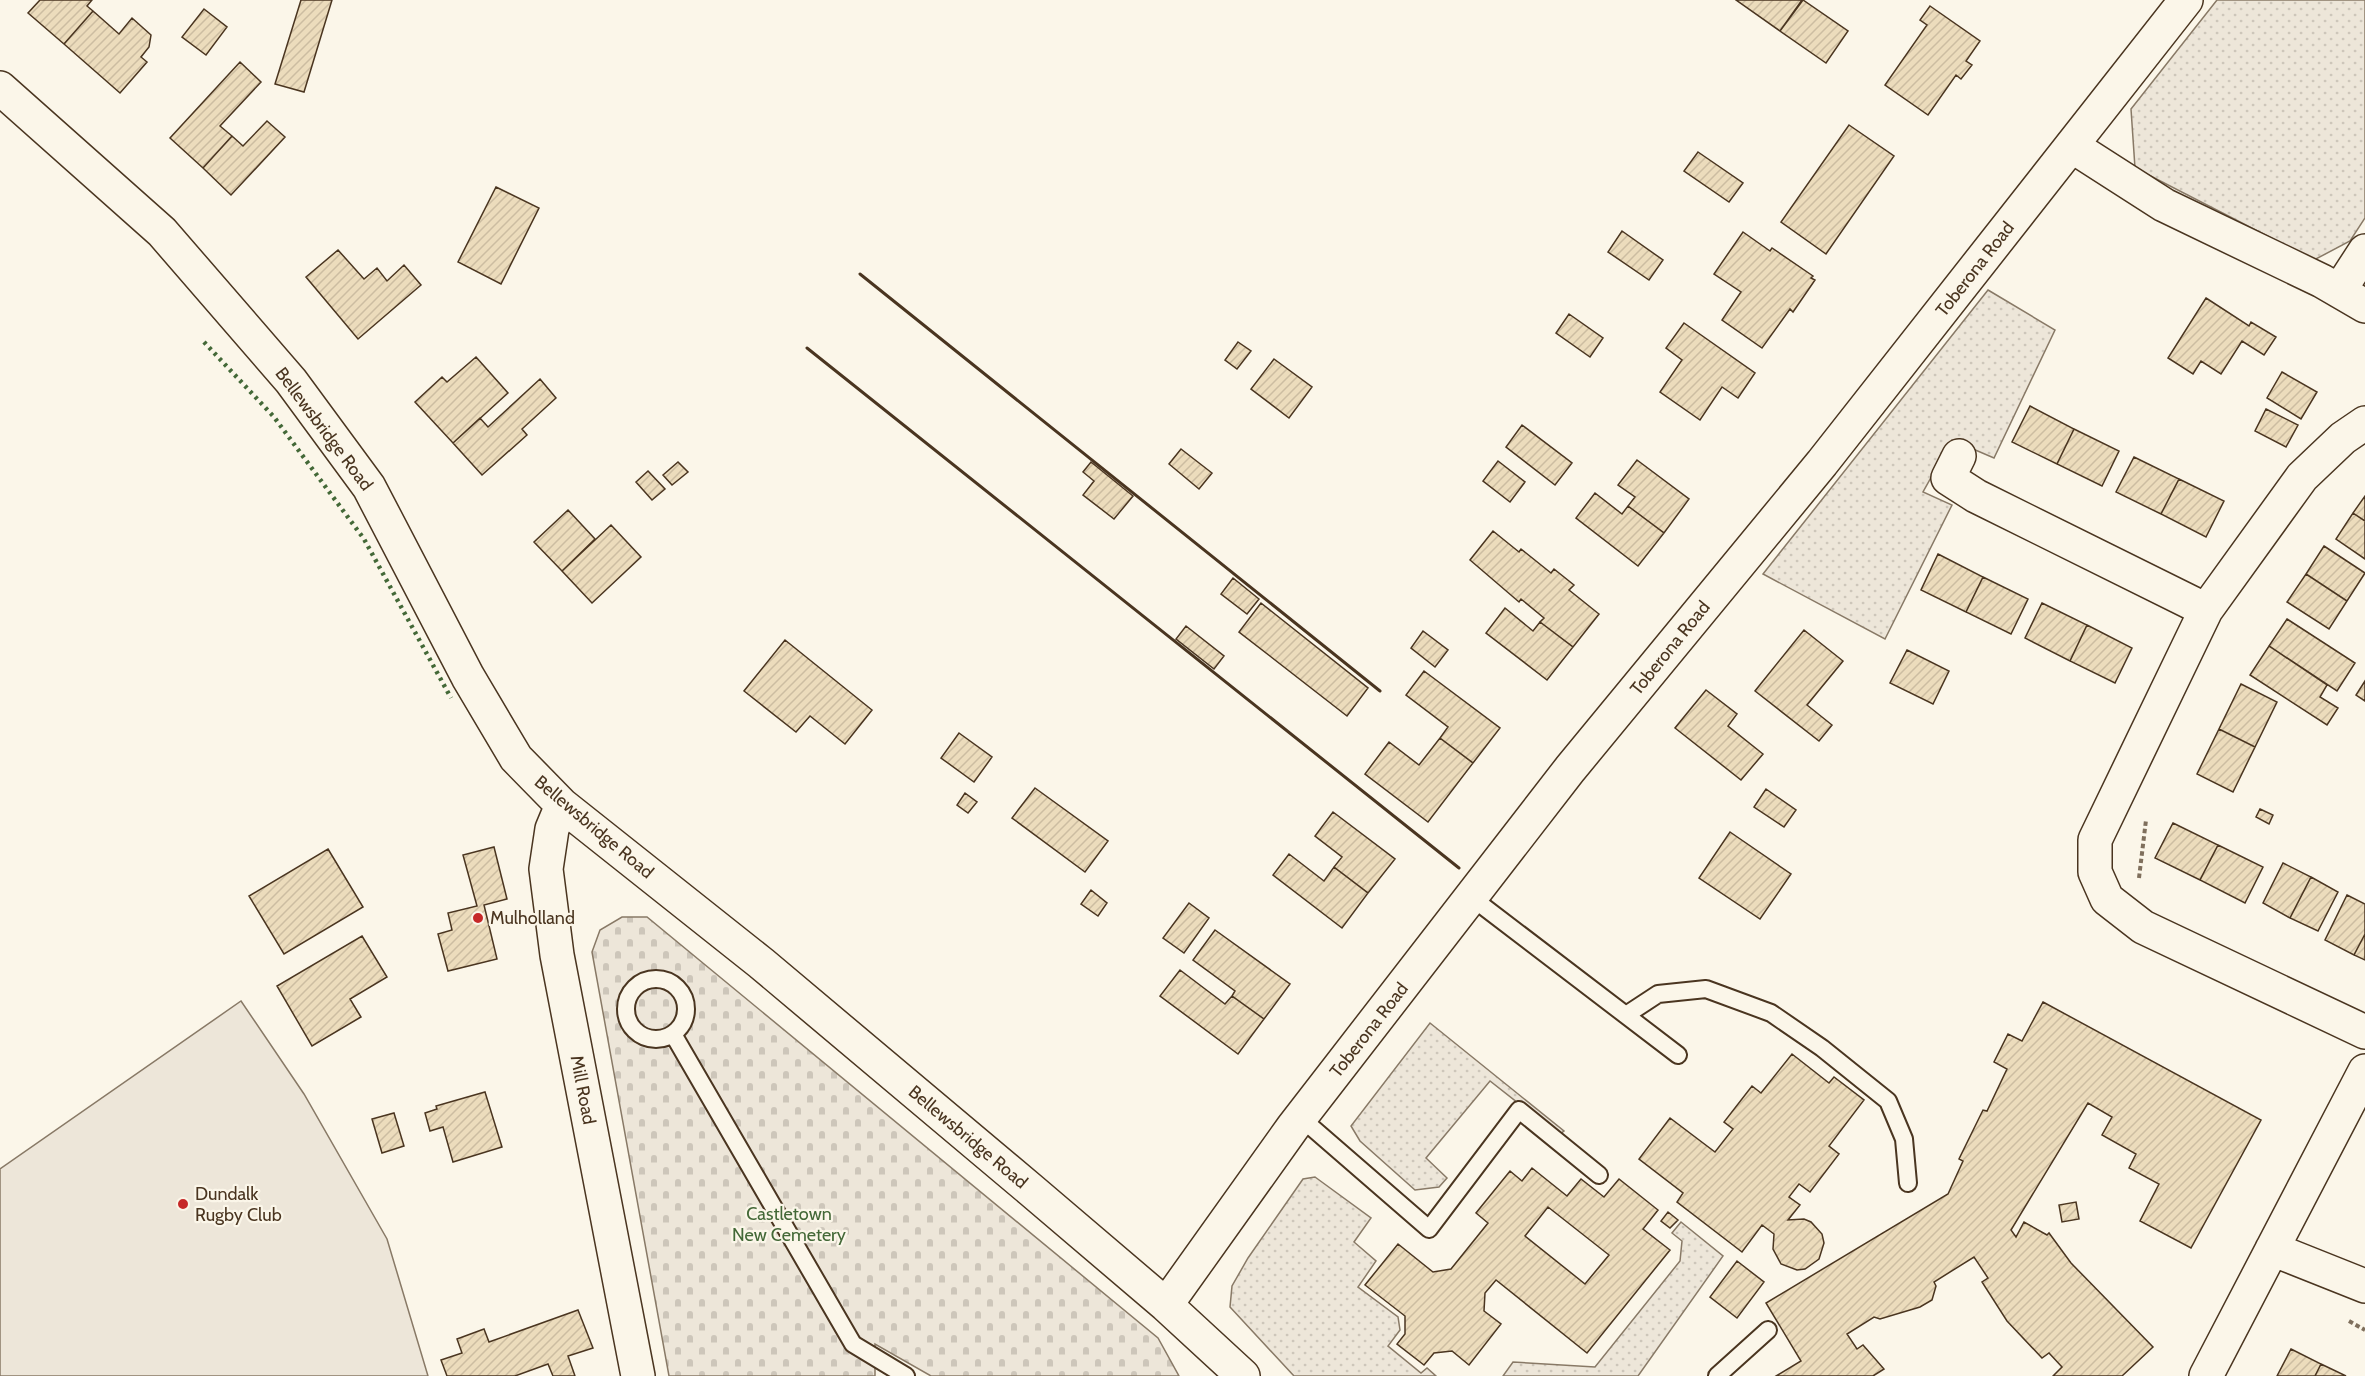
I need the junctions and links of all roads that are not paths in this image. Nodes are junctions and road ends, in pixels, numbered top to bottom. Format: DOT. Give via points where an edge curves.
graph roads {
  1 [pos="2186,0"];
  2 [pos="0,88"];
  3 [pos="2072,146"];
  4 [pos="2365,251"];
  5 [pos="2352,298"];
  6 [pos="2365,423"];
  7 [pos="1959,456"];
  8 [pos="2206,610"];
  9 [pos="562,805"];
  10 [pos="1472,897"];
  11 [pos="1626,1015"];
  12 [pos="2365,1032"];
  13 [pos="673,1034"];
  14 [pos="1678,1055"];
  15 [pos="2365,1071"];
  16 [pos="1301,1118"];
  17 [pos="1599,1175"];
  18 [pos="1908,1183"];
  19 [pos="2272,1250"];
  20 [pos="2365,1286"];
  21 [pos="1166,1305"];
  22 [pos="1768,1330"];
  23 [pos="638,1376"];
  24 [pos="906,1376"];
  25 [pos="1243,1376"];
  26 [pos="1717,1376"];
  27 [pos="2206,1376"];
  1 -- 3 [label="street, Toberona Road"];
  2 -- 9 [label="street, Bellewsbridge Road" via="162,232 291,381 369,486 468,677 516,758"];
  3 -- 5 [label="street" via="2164,205"];
  3 -- 10 [label="street, Toberona Road"];
  4 -- 5 [label="street"];
  6 -- 8 [label="street" via="2302,477"];
  7 -- 8 [label="street" via="1948,478 1976,496"];
  8 -- 12 [label="street" via="2096,840 2095,872 2107,899 2143,927"];
  9 -- 21 [label="street, Bellewsbridge Road" via="761,963"];
  9 -- 23 [label="street, Mill Road" via="552,829 547,880 557,955"];
  10 -- 11 [label="lane"];
  10 -- 16 [label="street, Toberona Road"];
  11 -- 14 [label="lane"];
  11 -- 18 [label="lane" via="1658,994 1706,989 1771,1013 1888,1101 1904,1139"];
  13 -- 24 [label="lane" via="853,1344"];
  15 -- 19 [label="street"];
  16 -- 17 [label="lane" via="1429,1229 1519,1110"];
  16 -- 21 [label="street, Toberona Road"];
  19 -- 20 [label="street"];
  19 -- 27 [label="street"];
  21 -- 25 [label="street, Bellewsbridge Road"];
  22 -- 26 [label="lane"];
}
